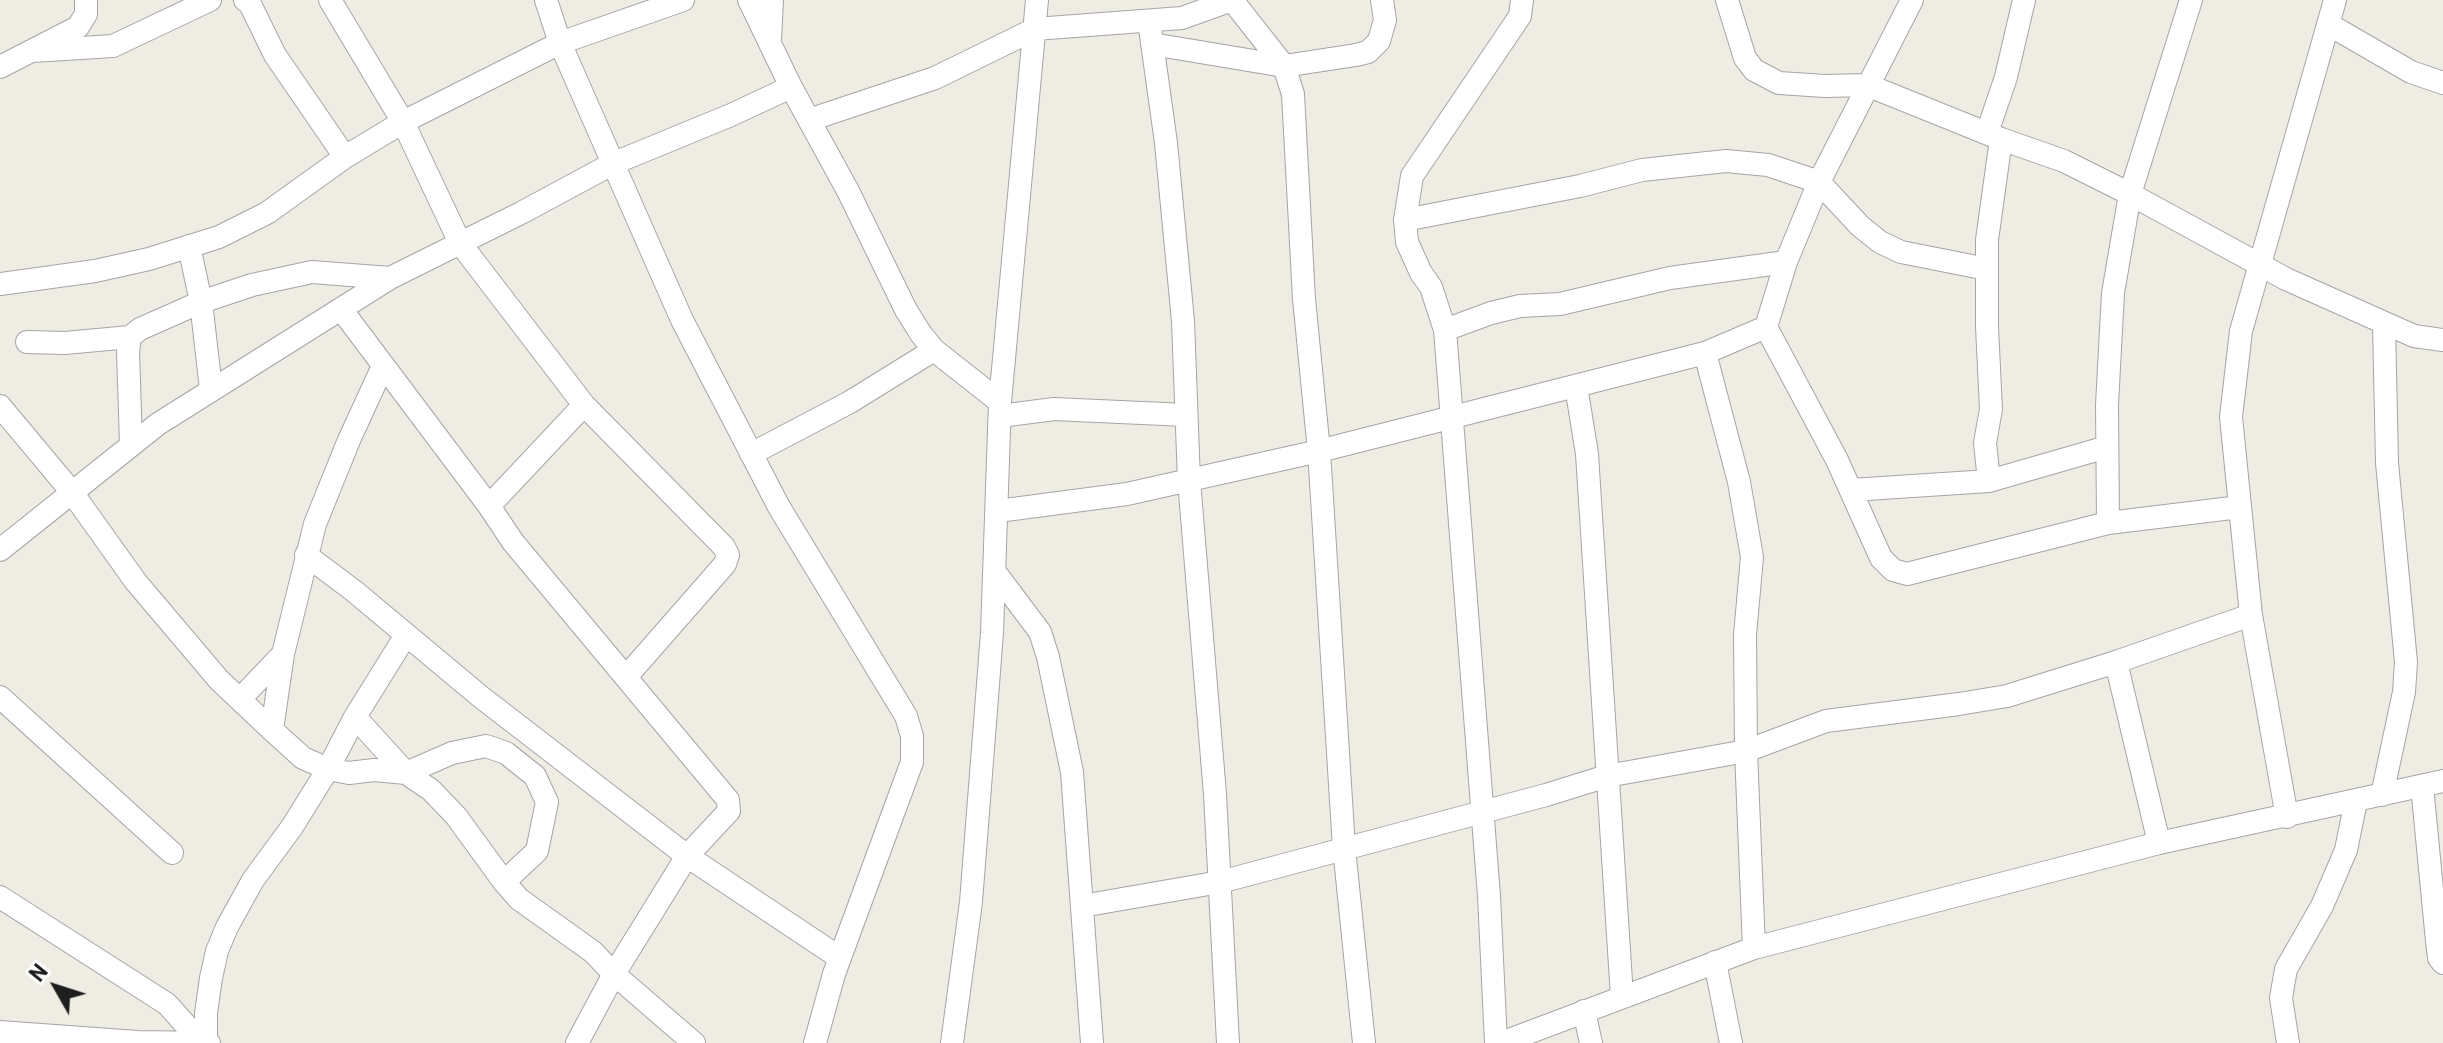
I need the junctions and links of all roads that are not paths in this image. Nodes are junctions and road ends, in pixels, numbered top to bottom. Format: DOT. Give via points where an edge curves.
graph roads {
  1 [pos="86,0"];
  2 [pos="210,0"];
  3 [pos="245,0"];
  4 [pos="330,0"];
  5 [pos="546,0"];
  6 [pos="683,0"];
  7 [pos="749,0"];
  8 [pos="772,0"];
  9 [pos="1037,0"];
  10 [pos="1163,0"];
  11 [pos="1232,0"];
  12 [pos="1382,0"];
  13 [pos="1522,0"];
  14 [pos="1727,0"];
  15 [pos="2024,0"];
  16 [pos="2191,0"];
  17 [pos="2335,0"];
  18 [pos="1909,2"];
  19 [pos="1182,18"];
  20 [pos="1149,21"];
  21 [pos="2328,24"];
  22 [pos="1035,29"];
  23 [pos="560,43"];
  24 [pos="770,43"];
  25 [pos="1152,44"];
  26 [pos="32,51"];
  27 [pos="1284,66"];
  28 [pos="0,67"];
  29 [pos="2443,83"];
  30 [pos="1867,85"];
  31 [pos="791,87"];
  32 [pos="809,120"];
  33 [pos="403,122"];
  34 [pos="1994,136"];
  35 [pos="345,157"];
  36 [pos="612,164"];
  37 [pos="1819,182"];
  38 [pos="2130,194"];
  39 [pos="1405,220"];
  40 [pos="460,243"];
  41 [pos="189,246"];
  42 [pos="1786,262"];
  43 [pos="2258,264"];
  44 [pos="1987,269"];
  45 [pos="390,278"];
  46 [pos="0,284"];
  47 [pos="201,302"];
  48 [pos="341,309"];
  49 [pos="2384,324"];
  50 [pos="1766,327"];
  51 [pos="1445,330"];
  52 [pos="130,337"];
  53 [pos="2443,340"];
  54 [pos="27,342"];
  55 [pos="934,350"];
  56 [pos="1705,353"];
  57 [pos="383,366"];
  58 [pos="1576,386"];
  59 [pos="211,389"];
  60 [pos="584,405"];
  61 [pos="0,406"];
  62 [pos="1000,409"];
  63 [pos="1186,415"];
  64 [pos="1451,418"];
  65 [pos="131,444"];
  66 [pos="2107,447"];
  67 [pos="1319,451"];
  68 [pos="751,454"];
  69 [pos="1189,481"];
  70 [pos="1989,481"];
  71 [pos="1851,490"];
  72 [pos="71,491"];
  73 [pos="489,506"];
  74 [pos="2240,507"];
  75 [pos="998,511"];
  76 [pos="2108,523"];
  77 [pos="0,550"];
  78 [pos="306,555"];
  79 [pos="995,572"];
  80 [pos="2251,615"];
  81 [pos="406,635"];
  82 [pos="283,654"];
  83 [pos="2116,662"];
  84 [pos="626,677"];
  85 [pos="0,697"];
  86 [pos="240,699"];
  87 [pos="355,717"];
  88 [pos="272,730"];
  89 [pos="1746,751"];
  90 [pos="2391,753"];
  91 [pos="328,769"];
  92 [pos="406,773"];
  93 [pos="1607,776"];
  94 [pos="2425,785"];
  95 [pos="2382,795"];
  96 [pos="2356,801"];
  97 [pos="1483,811"];
  98 [pos="2287,817"];
  99 [pos="2159,843"];
  100 [pos="1344,848"];
  101 [pos="172,853"];
  102 [pos="687,856"];
  103 [pos="504,882"];
  104 [pos="1220,882"];
  105 [pos="0,897"];
  106 [pos="1082,906"];
  107 [pos="1754,948"];
  108 [pos="840,958"];
  109 [pos="1715,962"];
  110 [pos="2443,963"];
  111 [pos="614,974"];
  112 [pos="209,991"];
  113 [pos="1622,997"];
  114 [pos="167,1004"];
  115 [pos="1584,1011"];
  116 [pos="0,1032"];
  117 [pos="70,1040"];
  118 [pos="205,1043"];
  119 [pos="577,1043"];
  120 [pos="694,1043"];
  121 [pos="815,1043"];
  122 [pos="952,1043"];
  123 [pos="1092,1043"];
  124 [pos="1228,1043"];
  125 [pos="1364,1043"];
  126 [pos="1498,1043"];
  127 [pos="1591,1043"];
  128 [pos="1731,1043"];
  129 [pos="2288,1043"];
  1 -- 26 [label="street" via="78,27"];
  2 -- 26 [label="street" via="113,46"];
  3 -- 35 [label="street" via="275,55"];
  4 -- 33 [label="street"];
  5 -- 23 [label="street"];
  6 -- 23 [label="street"];
  7 -- 24 [label="street"];
  8 -- 24 [label="street"];
  9 -- 22 [label="street"];
  10 -- 19 [label="street"];
  11 -- 19 [label="street"];
  11 -- 27 [label="street"];
  12 -- 27 [label="street" via="1385,20 1379,41 1368,52"];
  13 -- 39 [label="street" via="1520,16 1412,176"];
  14 -- 30 [label="street" via="1745,58 1754,70 1779,83"];
  15 -- 34 [label="street"];
  16 -- 38 [label="street"];
  17 -- 21 [label="street"];
  18 -- 30 [label="street"];
  19 -- 20 [label="street"];
  20 -- 22 [label="street"];
  20 -- 25 [label="street"];
  21 -- 29 [label="street" via="2411,72"];
  21 -- 43 [label="street"];
  22 -- 32 [label="street" via="935,78"];
  22 -- 62 [label="street"];
  23 -- 33 [label="street"];
  23 -- 36 [label="street"];
  24 -- 31 [label="street"];
  25 -- 27 [label="street"];
  25 -- 63 [label="street" via="1183,321"];
  26 -- 28 [label="street"];
  27 -- 67 [label="street" via="1293,94"];
  30 -- 34 [label="street"];
  30 -- 37 [label="street"];
  31 -- 32 [label="street"];
  31 -- 36 [label="street"];
  32 -- 55 [label="street" via="906,310"];
  33 -- 35 [label="street"];
  33 -- 40 [label="street"];
  34 -- 38 [label="street" via="2064,161"];
  34 -- 44 [label="street"];
  35 -- 41 [label="street" via="267,213"];
  36 -- 40 [label="street"];
  36 -- 68 [label="street" via="682,320"];
  37 -- 39 [label="street" via="1768,165 1726,161 1642,170"];
  37 -- 42 [label="street"];
  37 -- 44 [label="street" via="1880,242 1918,257"];
  38 -- 43 [label="street"];
  38 -- 66 [label="street" via="2113,293"];
  39 -- 51 [label="street" via="1407,242 1431,287"];
  40 -- 45 [label="street"];
  40 -- 60 [label="street"];
  41 -- 46 [label="street" via="95,271"];
  41 -- 47 [label="street"];
  42 -- 50 [label="street"];
  42 -- 51 [label="street" via="1670,278 1560,304 1520,306"];
  43 -- 49 [label="street"];
  43 -- 74 [label="street" via="2241,331 2231,417"];
  44 -- 70 [label="street"];
  45 -- 47 [label="street" via="312,272"];
  45 -- 48 [label="street"];
  47 -- 52 [label="street"];
  47 -- 59 [label="street"];
  48 -- 57 [label="street"];
  48 -- 59 [label="street"];
  49 -- 53 [label="street"];
  49 -- 90 [label="street" via="2387,463 2406,662"];
  50 -- 56 [label="street"];
  50 -- 71 [label="street"];
  51 -- 64 [label="street"];
  52 -- 54 [label="street"];
  52 -- 65 [label="street"];
  55 -- 62 [label="street"];
  55 -- 68 [label="street"];
  56 -- 58 [label="street"];
  56 -- 89 [label="street" via="1739,482 1752,557 1745,635"];
  57 -- 73 [label="street"];
  57 -- 78 [label="street"];
  58 -- 64 [label="street"];
  58 -- 93 [label="street" via="1587,454"];
  59 -- 65 [label="street"];
  60 -- 73 [label="street"];
  60 -- 84 [label="street" via="728,555"];
  61 -- 72 [label="street"];
  62 -- 63 [label="street"];
  62 -- 75 [label="street"];
  63 -- 69 [label="street"];
  64 -- 67 [label="street"];
  64 -- 97 [label="street"];
  65 -- 72 [label="street"];
  66 -- 70 [label="street"];
  66 -- 76 [label="street"];
  67 -- 69 [label="street"];
  67 -- 100 [label="street"];
  68 -- 108 [label="street" via="906,716 912,736 912,762"];
  69 -- 75 [label="street"];
  69 -- 104 [label="street"];
  70 -- 71 [label="street"];
  71 -- 76 [label="street" via="1881,558 1907,574"];
  72 -- 77 [label="street"];
  72 -- 86 [label="street" via="136,582"];
  73 -- 84 [label="street"];
  74 -- 76 [label="street"];
  74 -- 80 [label="street"];
  75 -- 79 [label="street"];
  78 -- 81 [label="street"];
  78 -- 82 [label="street"];
  79 -- 106 [label="street" via="1040,632 1048,657 1072,772"];
  79 -- 122 [label="street" via="971,902"];
  80 -- 83 [label="street"];
  80 -- 98 [label="street"];
  81 -- 87 [label="street"];
  81 -- 102 [label="street"];
  82 -- 86 [label="street"];
  82 -- 88 [label="street"];
  83 -- 89 [label="street" via="2007,696 1826,721"];
  83 -- 99 [label="street"];
  84 -- 102 [label="street" via="728,800 729,811"];
  85 -- 101 [label="street"];
  86 -- 88 [label="street"];
  87 -- 91 [label="street"];
  87 -- 92 [label="street"];
  88 -- 91 [label="street" via="303,758"];
  89 -- 93 [label="street"];
  89 -- 107 [label="street"];
  90 -- 94 [label="street"];
  90 -- 95 [label="street"];
  91 -- 92 [label="street"];
  91 -- 112 [label="street" via="240,903 217,951"];
  92 -- 103 [label="street" via="456,816"];
  92 -- 103 [label="street" via="452,753 486,746 506,753 535,776 547,802 537,851"];
  93 -- 97 [label="street"];
  93 -- 113 [label="street"];
  94 -- 95 [label="street"];
  94 -- 110 [label="street"];
  95 -- 96 [label="street"];
  96 -- 98 [label="street"];
  96 -- 129 [label="street" via="2346,850 2286,969 2281,998"];
  97 -- 100 [label="street"];
  97 -- 126 [label="street"];
  98 -- 99 [label="street"];
  99 -- 107 [label="street"];
  100 -- 104 [label="street"];
  100 -- 125 [label="street"];
  102 -- 108 [label="street"];
  102 -- 111 [label="street"];
  103 -- 111 [label="street"];
  104 -- 106 [label="street"];
  104 -- 124 [label="street"];
  105 -- 114 [label="street"];
  106 -- 123 [label="street"];
  107 -- 109 [label="street"];
  108 -- 121 [label="street"];
  109 -- 113 [label="street"];
  109 -- 128 [label="street"];
  111 -- 119 [label="street"];
  111 -- 120 [label="street"];
  112 -- 114 [label="street"];
  112 -- 118 [label="street"];
  113 -- 115 [label="street"];
  114 -- 118 [label="street"];
  115 -- 126 [label="street"];
  115 -- 127 [label="street"];
  116 -- 117 [label="street"];
  117 -- 118 [label="street"];
}
